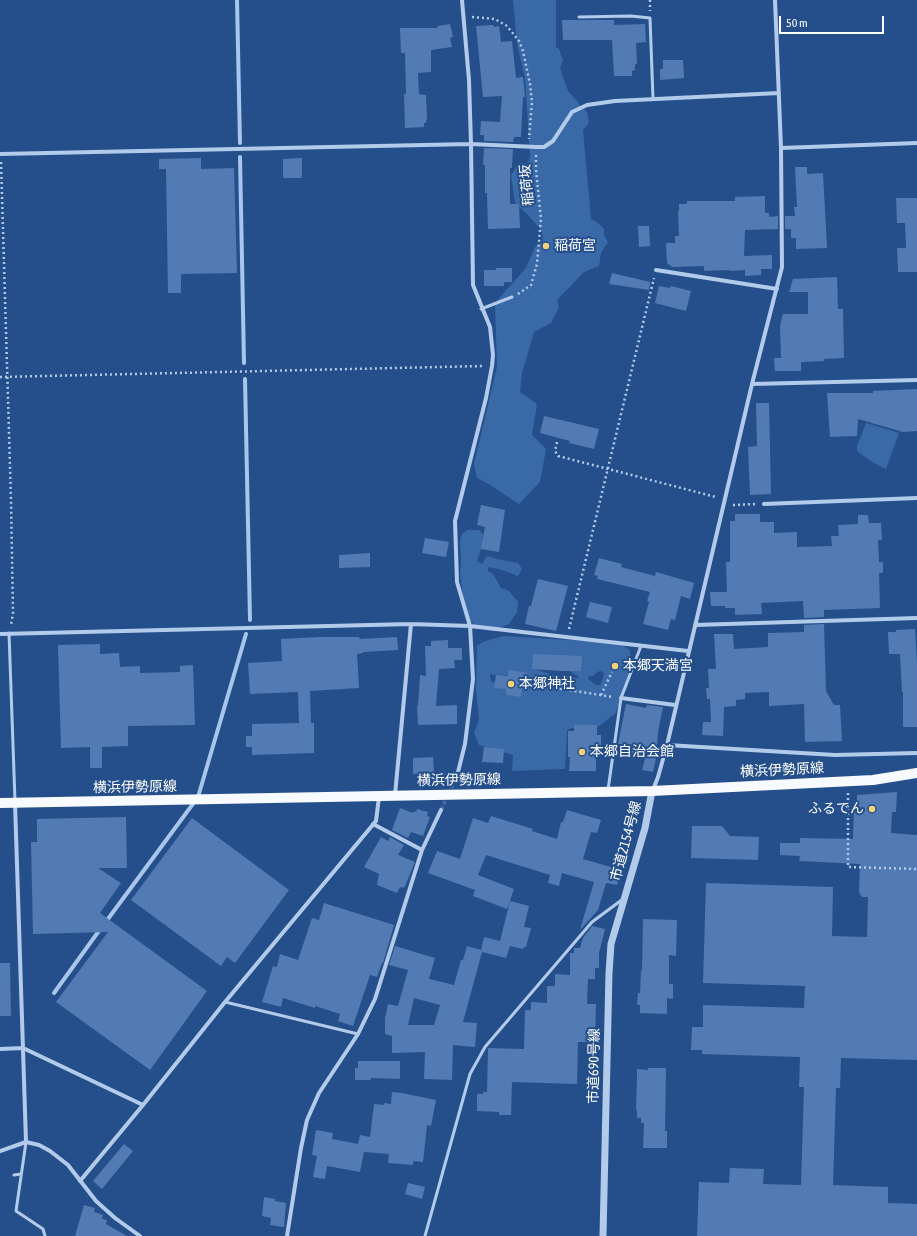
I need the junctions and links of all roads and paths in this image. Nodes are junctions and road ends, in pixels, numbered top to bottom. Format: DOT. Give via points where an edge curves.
graph roads {
  1 [pos="462,0"];
  2 [pos="775,0"];
  3 [pos="464,16"];
  4 [pos="579,17"];
  5 [pos="779,93"];
  6 [pos="653,99"];
  7 [pos="917,143"];
  8 [pos="471,144"];
  9 [pos="528,147"];
  10 [pos="536,148"];
  11 [pos="781,148"];
  12 [pos="0,154"];
  13 [pos="656,270"];
  14 [pos="777,289"];
  15 [pos="512,298"];
  16 [pos="481,309"];
  17 [pos="492,366"];
  18 [pos="0,377"];
  19 [pos="6,377"];
  20 [pos="917,380"];
  21 [pos="752,384"];
  22 [pos="557,442"];
  23 [pos="608,469"];
  24 [pos="917,498"];
  25 [pos="725,499"];
  26 [pos="764,504"];
  27 [pos="724,505"];
  28 [pos="917,618"];
  29 [pos="411,624"];
  30 [pos="695,625"];
  31 [pos="470,626"];
  32 [pos="0,634"];
  33 [pos="9,634"];
  34 [pos="567,637"];
  35 [pos="641,646"];
  36 [pos="688,651"];
  37 [pos="612,672"];
  38 [pos="530,684"];
  39 [pos="601,695"];
  40 [pos="621,698"];
  41 [pos="676,705"];
  42 [pos="667,745"];
  43 [pos="917,754"];
  44 [pos="917,773"];
  45 [pos="457,776"];
  46 [pos="652,791"];
  47 [pos="608,792"];
  48 [pos="848,792"];
  49 [pos="395,795"];
  50 [pos="379,796"];
  51 [pos="0,803"];
  52 [pos="15,803"];
  53 [pos="441,810"];
  54 [pos="373,824"];
  55 [pos="422,850"];
  56 [pos="917,869"];
  57 [pos="624,898"];
  58 [pos="225,1002"];
  59 [pos="358,1034"];
  60 [pos="23,1048"];
  61 [pos="0,1049"];
  62 [pos="143,1105"];
  63 [pos="26,1142"];
  64 [pos="0,1151"];
  65 [pos="21,1174"];
  66 [pos="14,1175"];
  67 [pos="80,1180"];
  68 [pos="45,1236"];
  69 [pos="140,1236"];
  70 [pos="288,1236"];
  71 [pos="425,1236"];
  72 [pos="603,1236"];
  1 -- 3 [label="street"];
  2 -- 5 [label="street"];
  3 -- 8 [label="street"];
  3 -- 9 [label="path" via="496,20 507,26 519,41 532,102"];
  4 -- 6 [label="lane" via="650,18"];
  5 -- 6 [label="street, 稲荷坂"];
  5 -- 11 [label="street"];
  6 -- 10 [label="street, 稲荷坂" via="587,105 572,112 553,141 544,147"];
  7 -- 11 [label="street"];
  8 -- 9 [label="street"];
  8 -- 12 [label="street"];
  8 -- 16 [label="street" via="473,285"];
  9 -- 10 [label="street"];
  10 -- 15 [label="path, 稲荷坂" via="541,219 537,264 531,285"];
  11 -- 14 [label="street" via="782,267"];
  12 -- 19 [label="path"];
  13 -- 14 [label="street"];
  13 -- 23 [label="path"];
  14 -- 21 [label="street"];
  15 -- 16 [label="lane"];
  16 -- 17 [label="street" via="490,327"];
  17 -- 19 [label="path"];
  17 -- 31 [label="street" via="455,521 457,582"];
  18 -- 19 [label="path"];
  19 -- 33 [label="path" via="11,500 12,613"];
  20 -- 21 [label="street"];
  21 -- 25 [label="street"];
  22 -- 23 [label="path" via="555,451 558,456"];
  23 -- 25 [label="path"];
  23 -- 34 [label="path"];
  24 -- 26 [label="street"];
  25 -- 27 [label="street"];
  26 -- 27 [label="path"];
  27 -- 30 [label="street"];
  28 -- 30 [label="street"];
  29 -- 31 [label="street"];
  29 -- 33 [label="street"];
  29 -- 49 [label="street"];
  30 -- 36 [label="street"];
  31 -- 34 [label="street"];
  31 -- 45 [label="street" via="472,679 465,744"];
  32 -- 33 [label="street"];
  33 -- 52 [label="lane"];
  34 -- 35 [label="street"];
  35 -- 36 [label="street"];
  35 -- 40 [label="lane"];
  36 -- 41 [label="street"];
  37 -- 39 [label="path"];
  38 -- 39 [label="path"];
  39 -- 40 [label="path"];
  40 -- 41 [label="street"];
  40 -- 47 [label="lane"];
  41 -- 42 [label="street"];
  42 -- 43 [label="street" via="835,755"];
  42 -- 46 [label="street"];
  44 -- 46 [label="main road, 横浜伊勢原線" via="874,780"];
  46 -- 47 [label="main road, 横浜伊勢原線"];
  46 -- 57 [label="street, 市道2154号線" via="645,828"];
  47 -- 49 [label="main road, 横浜伊勢原線"];
  48 -- 56 [label="path" via="848,867"];
  49 -- 50 [label="main road, 横浜伊勢原線"];
  50 -- 52 [label="main road, 横浜伊勢原線"];
  50 -- 54 [label="street" via="376,821"];
  51 -- 52 [label="main road, 横浜伊勢原線"];
  52 -- 60 [label="street"];
  53 -- 55 [label="street"];
  54 -- 55 [label="street"];
  54 -- 58 [label="street"];
  55 -- 59 [label="street" via="375,999"];
  57 -- 71 [label="lane" via="592,922 485,1047 470,1074"];
  57 -- 72 [label="street, 市道690号線" via="611,944 609,973"];
  58 -- 59 [label="lane"];
  58 -- 62 [label="street"];
  59 -- 70 [label="street" via="320,1093 307,1120"];
  60 -- 61 [label="street"];
  60 -- 62 [label="street"];
  60 -- 63 [label="street"];
  62 -- 67 [label="street"];
  63 -- 64 [label="street"];
  63 -- 65 [label="lane"];
  63 -- 67 [label="street" via="50,1151 68,1165"];
  65 -- 66 [label="lane"];
  65 -- 68 [label="lane" via="16,1211 43,1228"];
  67 -- 69 [label="street" via="101,1205"];
}
